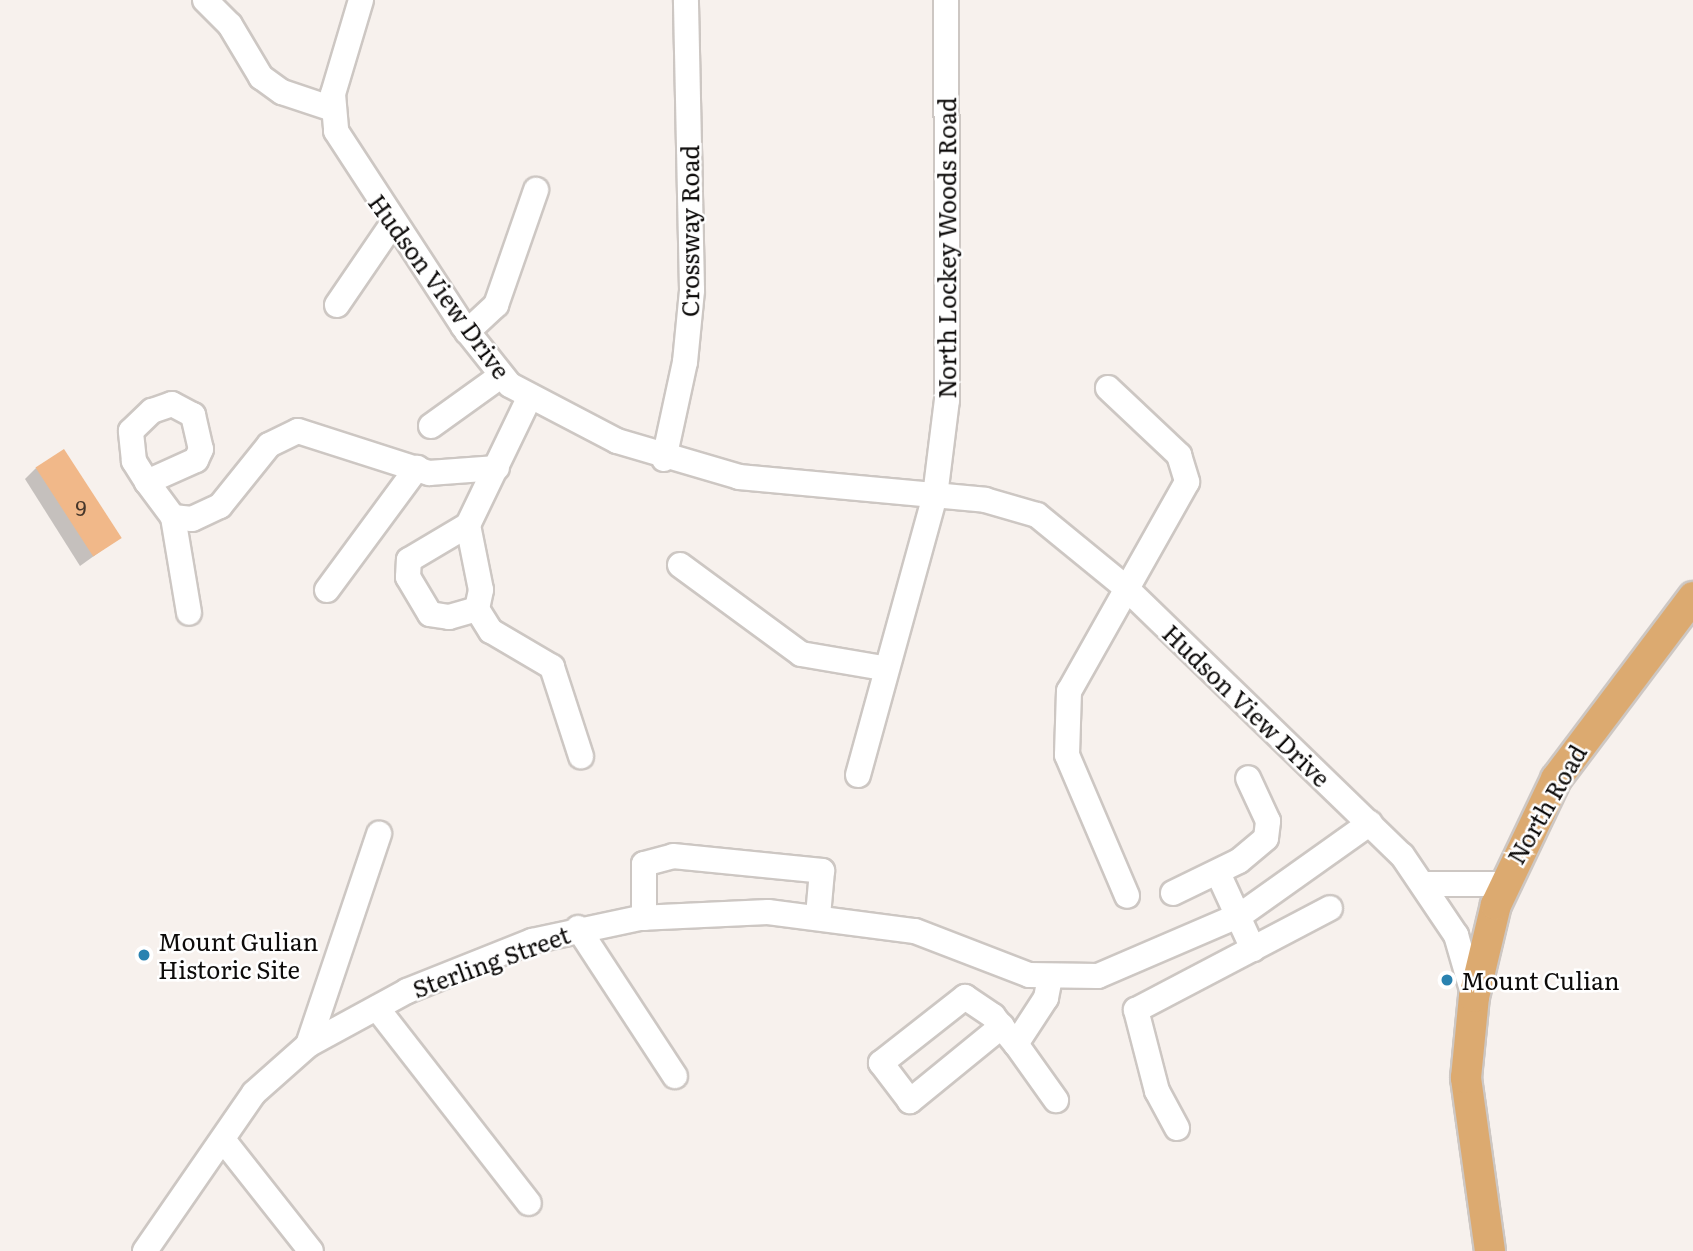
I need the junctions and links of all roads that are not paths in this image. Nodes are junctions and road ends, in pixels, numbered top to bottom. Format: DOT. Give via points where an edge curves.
graph roads {
  1 [pos="205,0"];
  2 [pos="361,0"];
  3 [pos="686,0"];
  4 [pos="946,0"];
  5 [pos="333,109"];
  6 [pos="536,190"];
  7 [pos="393,223"];
  8 [pos="337,305"];
  9 [pos="467,332"];
  10 [pos="502,375"];
  11 [pos="1108,388"];
  12 [pos="529,398"];
  13 [pos="431,426"];
  14 [pos="664,459"];
  15 [pos="417,468"];
  16 [pos="497,468"];
  17 [pos="147,482"];
  18 [pos="935,496"];
  19 [pos="173,517"];
  20 [pos="468,525"];
  21 [pos="680,565"];
  22 [pos="1125,587"];
  23 [pos="327,590"];
  24 [pos="1693,597"];
  25 [pos="477,609"];
  26 [pos="189,612"];
  27 [pos="883,668"];
  28 [pos="582,756"];
  29 [pos="858,775"];
  30 [pos="1248,778"];
  31 [pos="1370,822"];
  32 [pos="379,834"];
  33 [pos="1218,873"];
  34 [pos="1426,884"];
  35 [pos="1503,884"];
  36 [pos="1173,893"];
  37 [pos="1127,896"];
  38 [pos="1330,908"];
  39 [pos="818,916"];
  40 [pos="1239,916"];
  41 [pos="644,918"];
  42 [pos="578,928"];
  43 [pos="1253,949"];
  44 [pos="1059,979"];
  45 [pos="1474,997"];
  46 [pos="377,1008"];
  47 [pos="1009,1035"];
  48 [pos="308,1045"];
  49 [pos="675,1076"];
  50 [pos="1056,1100"];
  51 [pos="1177,1128"];
  52 [pos="224,1141"];
  53 [pos="529,1203"];
  54 [pos="145,1251"];
  55 [pos="311,1251"];
  56 [pos="1490,1251"];
  1 -- 5 [label="street" via="230,25 261,77 282,92"];
  2 -- 5 [label="street"];
  3 -- 14 [label="street, Crossway Road" via="692,290 685,362"];
  4 -- 18 [label="street, North Lockey Woods Road" via="947,400"];
  5 -- 7 [label="street, Hudson View Drive" via="348,157"];
  6 -- 9 [label="street" via="496,305"];
  7 -- 8 [label="street"];
  7 -- 9 [label="street, Hudson View Drive"];
  9 -- 10 [label="street, Hudson View Drive"];
  10 -- 12 [label="street, Hudson View Drive"];
  10 -- 13 [label="street"];
  11 -- 22 [label="street" via="1186,469 1184,496"];
  12 -- 14 [label="street, Hudson View Drive"];
  12 -- 16 [label="street"];
  14 -- 18 [label="street, Hudson View Drive" via="738,477"];
  15 -- 16 [label="street" via="455,475"];
  15 -- 19 [label="street" via="298,431 269,445 220,506 192,519"];
  15 -- 23 [label="street"];
  16 -- 20 [label="street"];
  17 -- 19 [label="street"];
  18 -- 22 [label="street, Hudson View Drive" via="997,502 1037,514"];
  18 -- 27 [label="street, North Lockey Woods Road"];
  19 -- 26 [label="street"];
  20 -- 25 [label="street" via="481,590"];
  20 -- 25 [label="street" via="423,547 409,560 408,577 430,614 449,617"];
  21 -- 27 [label="street" via="801,654"];
  22 -- 31 [label="street, Hudson View Drive"];
  22 -- 37 [label="street" via="1069,691 1067,755"];
  24 -- 35 [label="main road, North Road" via="1573,752"];
  25 -- 28 [label="street" via="491,631 552,667"];
  27 -- 29 [label="street, North Lockey Woods Road"];
  30 -- 33 [label="street" via="1268,821 1265,838"];
  31 -- 34 [label="street, Hudson View Drive"];
  31 -- 40 [label="street"];
  32 -- 48 [label="street"];
  33 -- 36 [label="street"];
  33 -- 40 [label="street"];
  34 -- 35 [label="street"];
  34 -- 45 [label="street, Hudson View Drive" via="1456,934"];
  35 -- 45 [label="main road, North Road"];
  38 -- 43 [label="street"];
  39 -- 41 [label="street, Sterling Street"];
  39 -- 41 [label="street" via="822,871 673,856 652,859 641,869"];
  39 -- 44 [label="street, Sterling Street" via="915,931"];
  40 -- 43 [label="street"];
  40 -- 44 [label="street" via="1130,966"];
  41 -- 42 [label="street, Sterling Street"];
  42 -- 46 [label="street, Sterling Street" via="451,971"];
  42 -- 49 [label="street"];
  43 -- 51 [label="street" via="1136,1010 1157,1091"];
  44 -- 47 [label="street"];
  45 -- 56 [label="main road, North Road" via="1466,1078"];
  46 -- 48 [label="street, Sterling Street"];
  46 -- 53 [label="street"];
  47 -- 47 [label="street" via="976,1001 956,1000 881,1063 910,1101"];
  47 -- 50 [label="street"];
  48 -- 52 [label="street, Sterling Street" via="254,1093"];
  52 -- 54 [label="street, Sterling Street"];
  52 -- 55 [label="street"];
}
